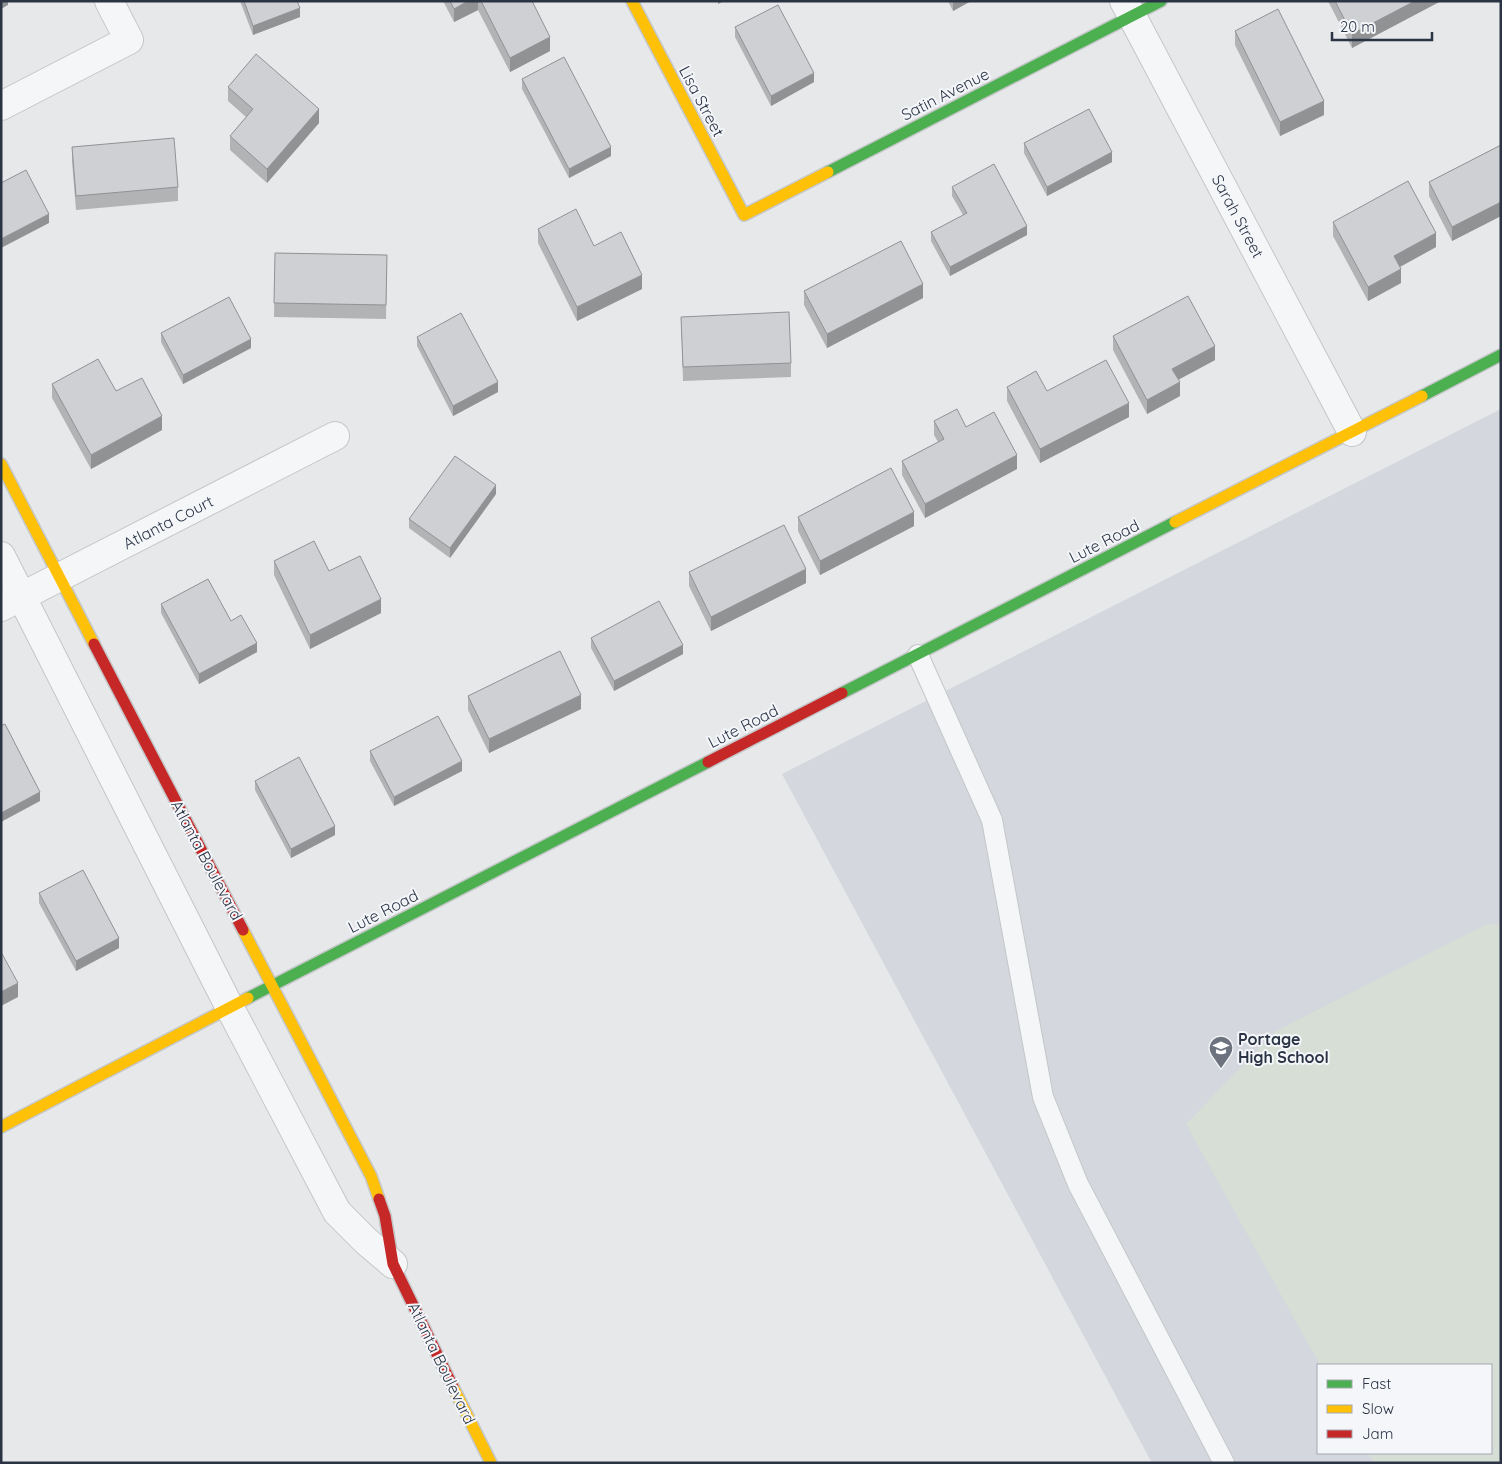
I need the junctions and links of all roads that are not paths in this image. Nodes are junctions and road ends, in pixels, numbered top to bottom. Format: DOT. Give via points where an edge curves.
graph roads {
  1 [pos="109,1"];
  2 [pos="632,1"];
  3 [pos="1161,1"];
  4 [pos="1128,9"];
  5 [pos="1,106"];
  6 [pos="744,215"];
  7 [pos="1501,355"];
  8 [pos="1352,432"];
  9 [pos="334,436"];
  10 [pos="1,464"];
  11 [pos="1,556"];
  12 [pos="60,578"];
  13 [pos="12,602"];
  14 [pos="918,655"];
  15 [pos="273,985"];
  16 [pos="230,1008"];
  17 [pos="1,1127"];
  18 [pos="393,1264"];
  19 [pos="491,1463"];
  20 [pos="1224,1463"];
  1 -- 5 [label="street" via="129,40"];
  2 -- 6 [label="street, Lisa Street"];
  3 -- 4 [label="street, Satin Avenue"];
  4 -- 6 [label="street, Satin Avenue"];
  4 -- 8 [label="street, Sarah Street"];
  7 -- 8 [label="street, Lute Road"];
  8 -- 14 [label="street, Lute Road"];
  9 -- 12 [label="street, Atlanta Court"];
  10 -- 12 [label="street, Atlanta Boulevard"];
  11 -- 13 [label="street, Atlanta Boulevard"];
  12 -- 13 [label="street, Atlanta Court"];
  12 -- 15 [label="street, Atlanta Boulevard"];
  13 -- 16 [label="street, Atlanta Boulevard"];
  14 -- 15 [label="street, Lute Road"];
  14 -- 20 [label="lane" via="992,820 1043,1098 1078,1184"];
  15 -- 16 [label="street, Lute Road"];
  15 -- 18 [label="street, Atlanta Boulevard" via="371,1176 385,1216"];
  16 -- 17 [label="street, Lute Road"];
  16 -- 18 [label="street, Atlanta Boulevard" via="337,1212"];
  18 -- 19 [label="street, Atlanta Boulevard"];
}
